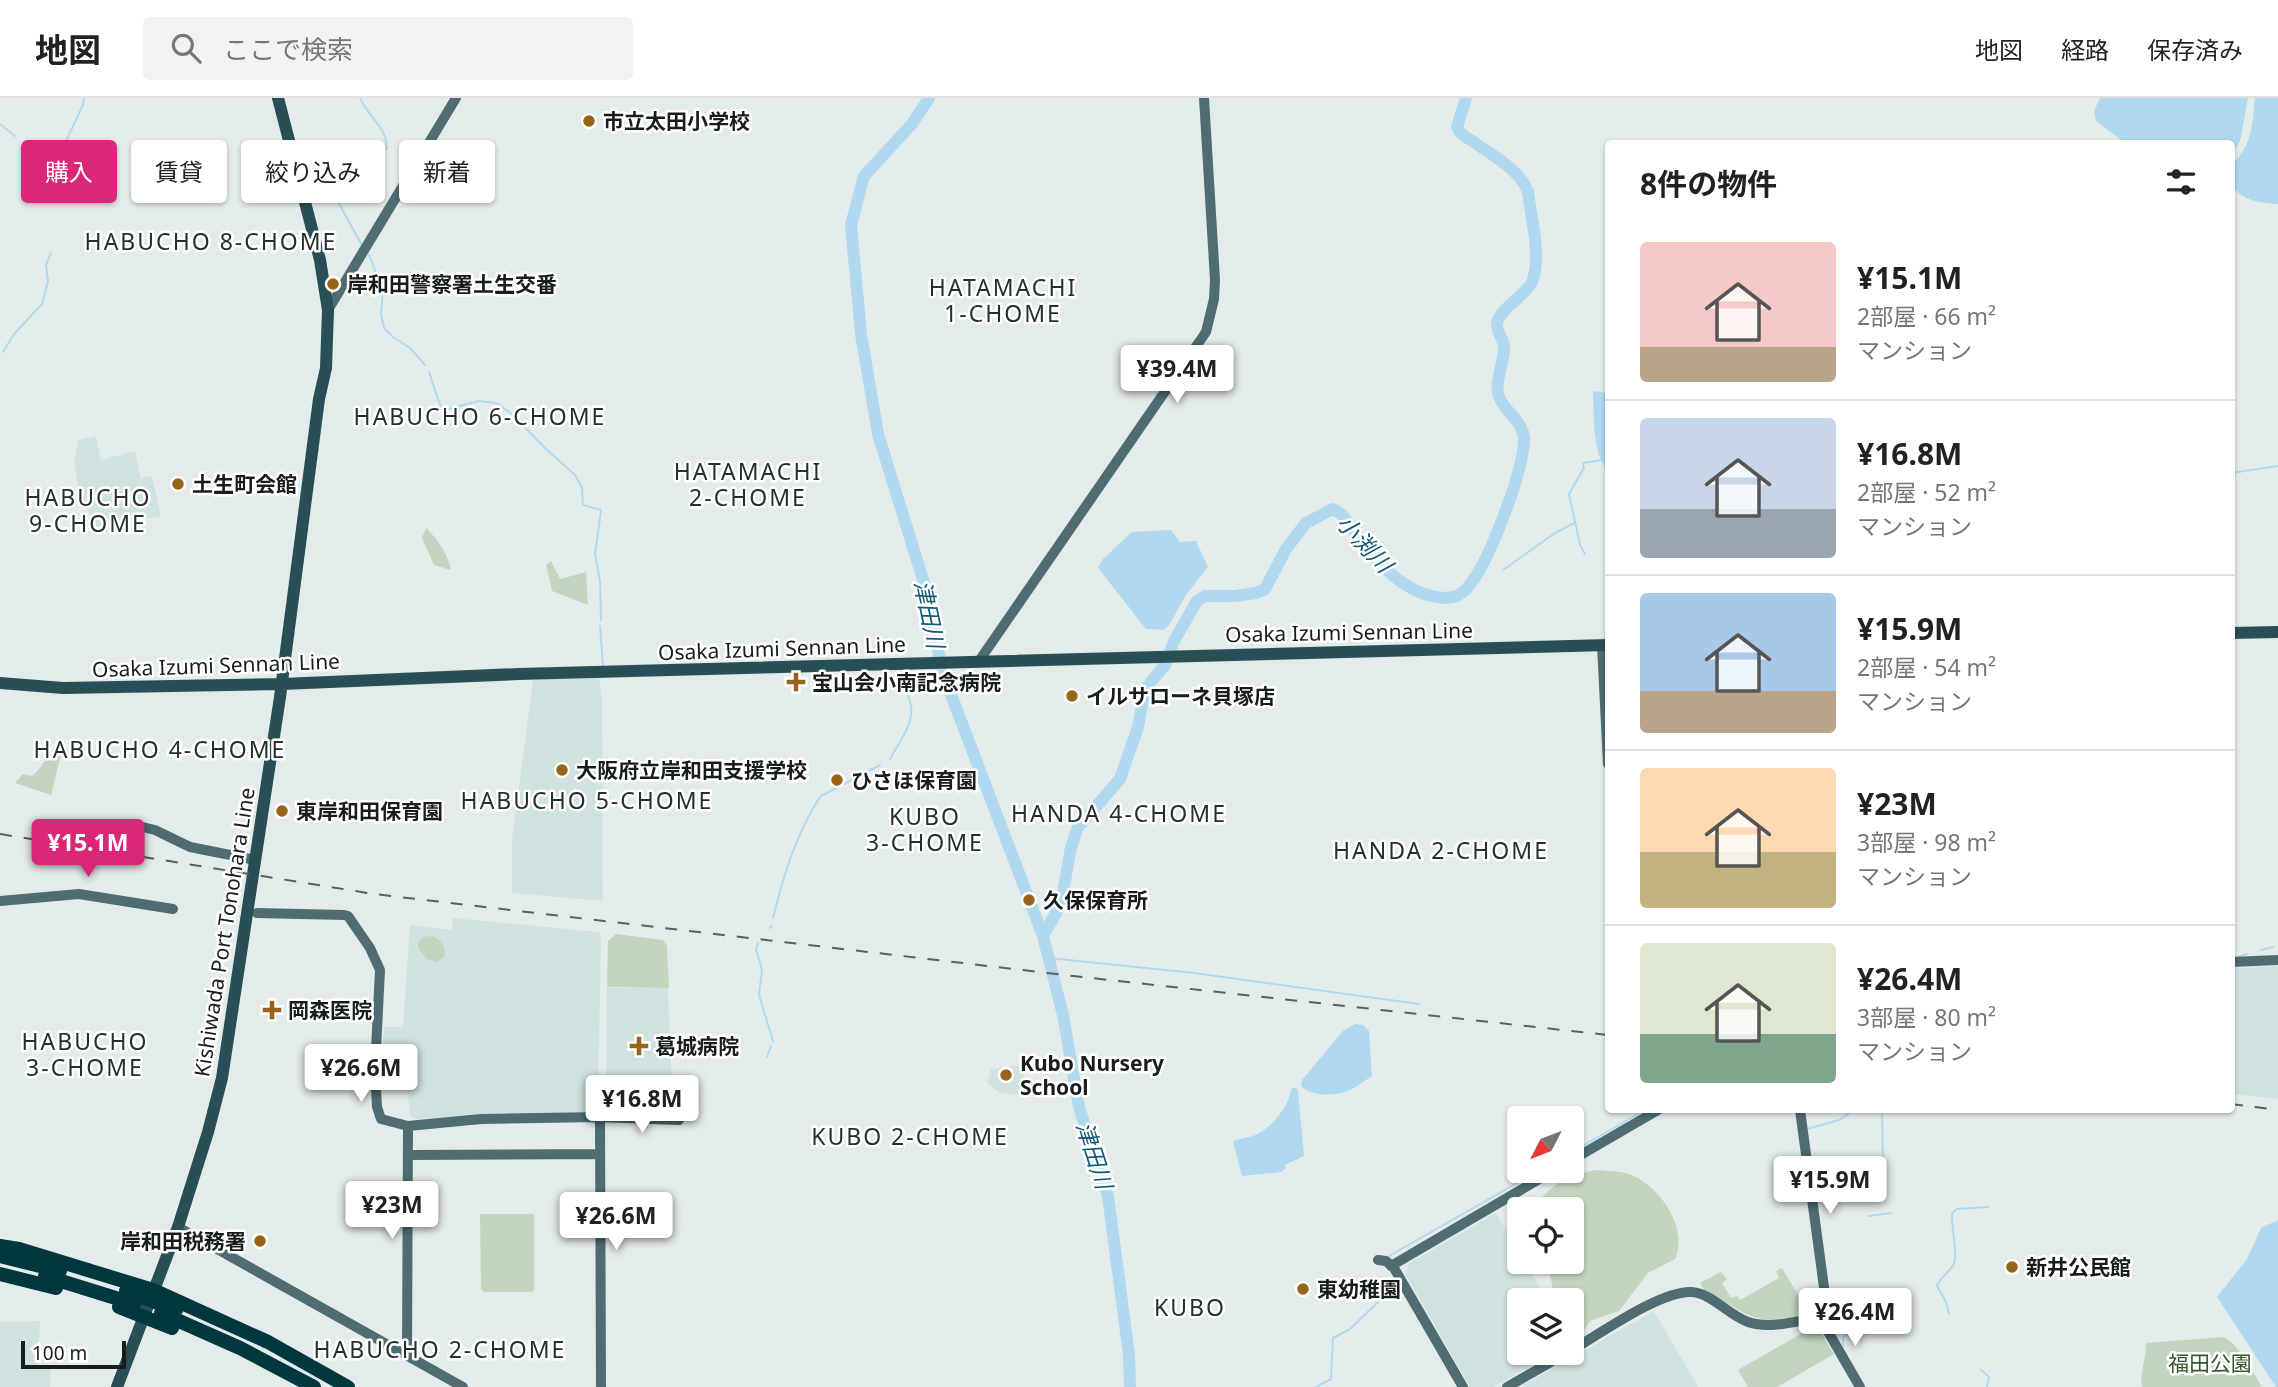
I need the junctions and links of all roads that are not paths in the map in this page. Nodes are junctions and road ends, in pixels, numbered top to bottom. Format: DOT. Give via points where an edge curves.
graph roads {
  1 [pos="278,98"];
  2 [pos="456,98"];
  3 [pos="1205,98"];
  4 [pos="328,310"];
  5 [pos="2278,632"];
  6 [pos="2235,633"];
  7 [pos="1605,645"];
  8 [pos="979,661"];
  9 [pos="0,683"];
  10 [pos="282,684"];
  11 [pos="138,826"];
  12 [pos="256,860"];
  13 [pos="0,901"];
  14 [pos="173,909"];
  15 [pos="257,913"];
  16 [pos="2278,960"];
  17 [pos="2235,962"];
  18 [pos="1653,1113"];
  19 [pos="1800,1113"];
  20 [pos="600,1117"];
  21 [pos="679,1120"];
  22 [pos="408,1126"];
  23 [pos="1584,1153"];
  24 [pos="600,1154"];
  25 [pos="408,1155"];
  26 [pos="1532,1183"];
  27 [pos="178,1227"];
  28 [pos="0,1246"];
  29 [pos="0,1256"];
  30 [pos="1378,1259"];
  31 [pos="0,1265"];
  32 [pos="1391,1265"];
  33 [pos="0,1274"];
  34 [pos="153,1290"];
  35 [pos="143,1315"];
  36 [pos="1823,1317"];
  37 [pos="1584,1343"];
  38 [pos="407,1356"];
  39 [pos="1546,1365"];
  40 [pos="117,1387"];
  41 [pos="296,1387"];
  42 [pos="314,1387"];
  43 [pos="332,1387"];
  44 [pos="348,1387"];
  45 [pos="463,1387"];
  46 [pos="601,1387"];
  47 [pos="1463,1387"];
  48 [pos="1507,1387"];
  49 [pos="1860,1387"];
  1 -- 4 [label="main road, Kishiwada Port Tonohara Line" via="320,260"];
  2 -- 4 [label="street"];
  3 -- 8 [label="street" via="1215,281 1206,332"];
  4 -- 10 [label="main road, Kishiwada Port Tonohara Line" via="326,368"];
  5 -- 6 [label="main road"];
  7 -- 8 [label="main road, Osaka Izumi Sennan Line"];
  8 -- 10 [label="main road, Osaka Izumi Sennan Line"];
  9 -- 10 [label="main road, Osaka Izumi Sennan Line" via="63,688"];
  10 -- 12 [label="main road, Kishiwada Port Tonohara Line"];
  11 -- 12 [label="street" via="190,847"];
  12 -- 27 [label="main road, Kishiwada Port Tonohara Line" via="222,1078"];
  13 -- 14 [label="street" via="79,894"];
  15 -- 22 [label="street" via="348,916 380,970 375,1070 378,1114 387,1122"];
  16 -- 17 [label="street"];
  18 -- 23 [label="street"];
  19 -- 36 [label="street" via="1826,1302"];
  20 -- 21 [label="street"];
  20 -- 22 [label="street" via="481,1119"];
  20 -- 24 [label="street"];
  22 -- 25 [label="street"];
  24 -- 25 [label="street"];
  24 -- 46 [label="street"];
  25 -- 38 [label="street"];
  26 -- 32 [label="street"];
  27 -- 34 [label="main road, Kishiwada Port Tonohara Line"];
  27 -- 38 [label="street"];
  28 -- 34 [label="highway"];
  29 -- 43 [label="highway" via="144,1297 247,1341"];
  30 -- 32 [label="street"];
  31 -- 42 [label="highway" via="160,1312"];
  32 -- 47 [label="street"];
  33 -- 35 [label="highway"];
  34 -- 35 [label="main road, Kishiwada Port Tonohara Line"];
  34 -- 44 [label="highway" via="268,1342"];
  35 -- 40 [label="main road, Kishiwada Port Tonohara Line"];
  35 -- 41 [label="highway"];
  36 -- 37 [label="street" via="1759,1325 1700,1293 1673,1294"];
  36 -- 49 [label="street"];
  38 -- 45 [label="street"];
  39 -- 48 [label="street"];
}
